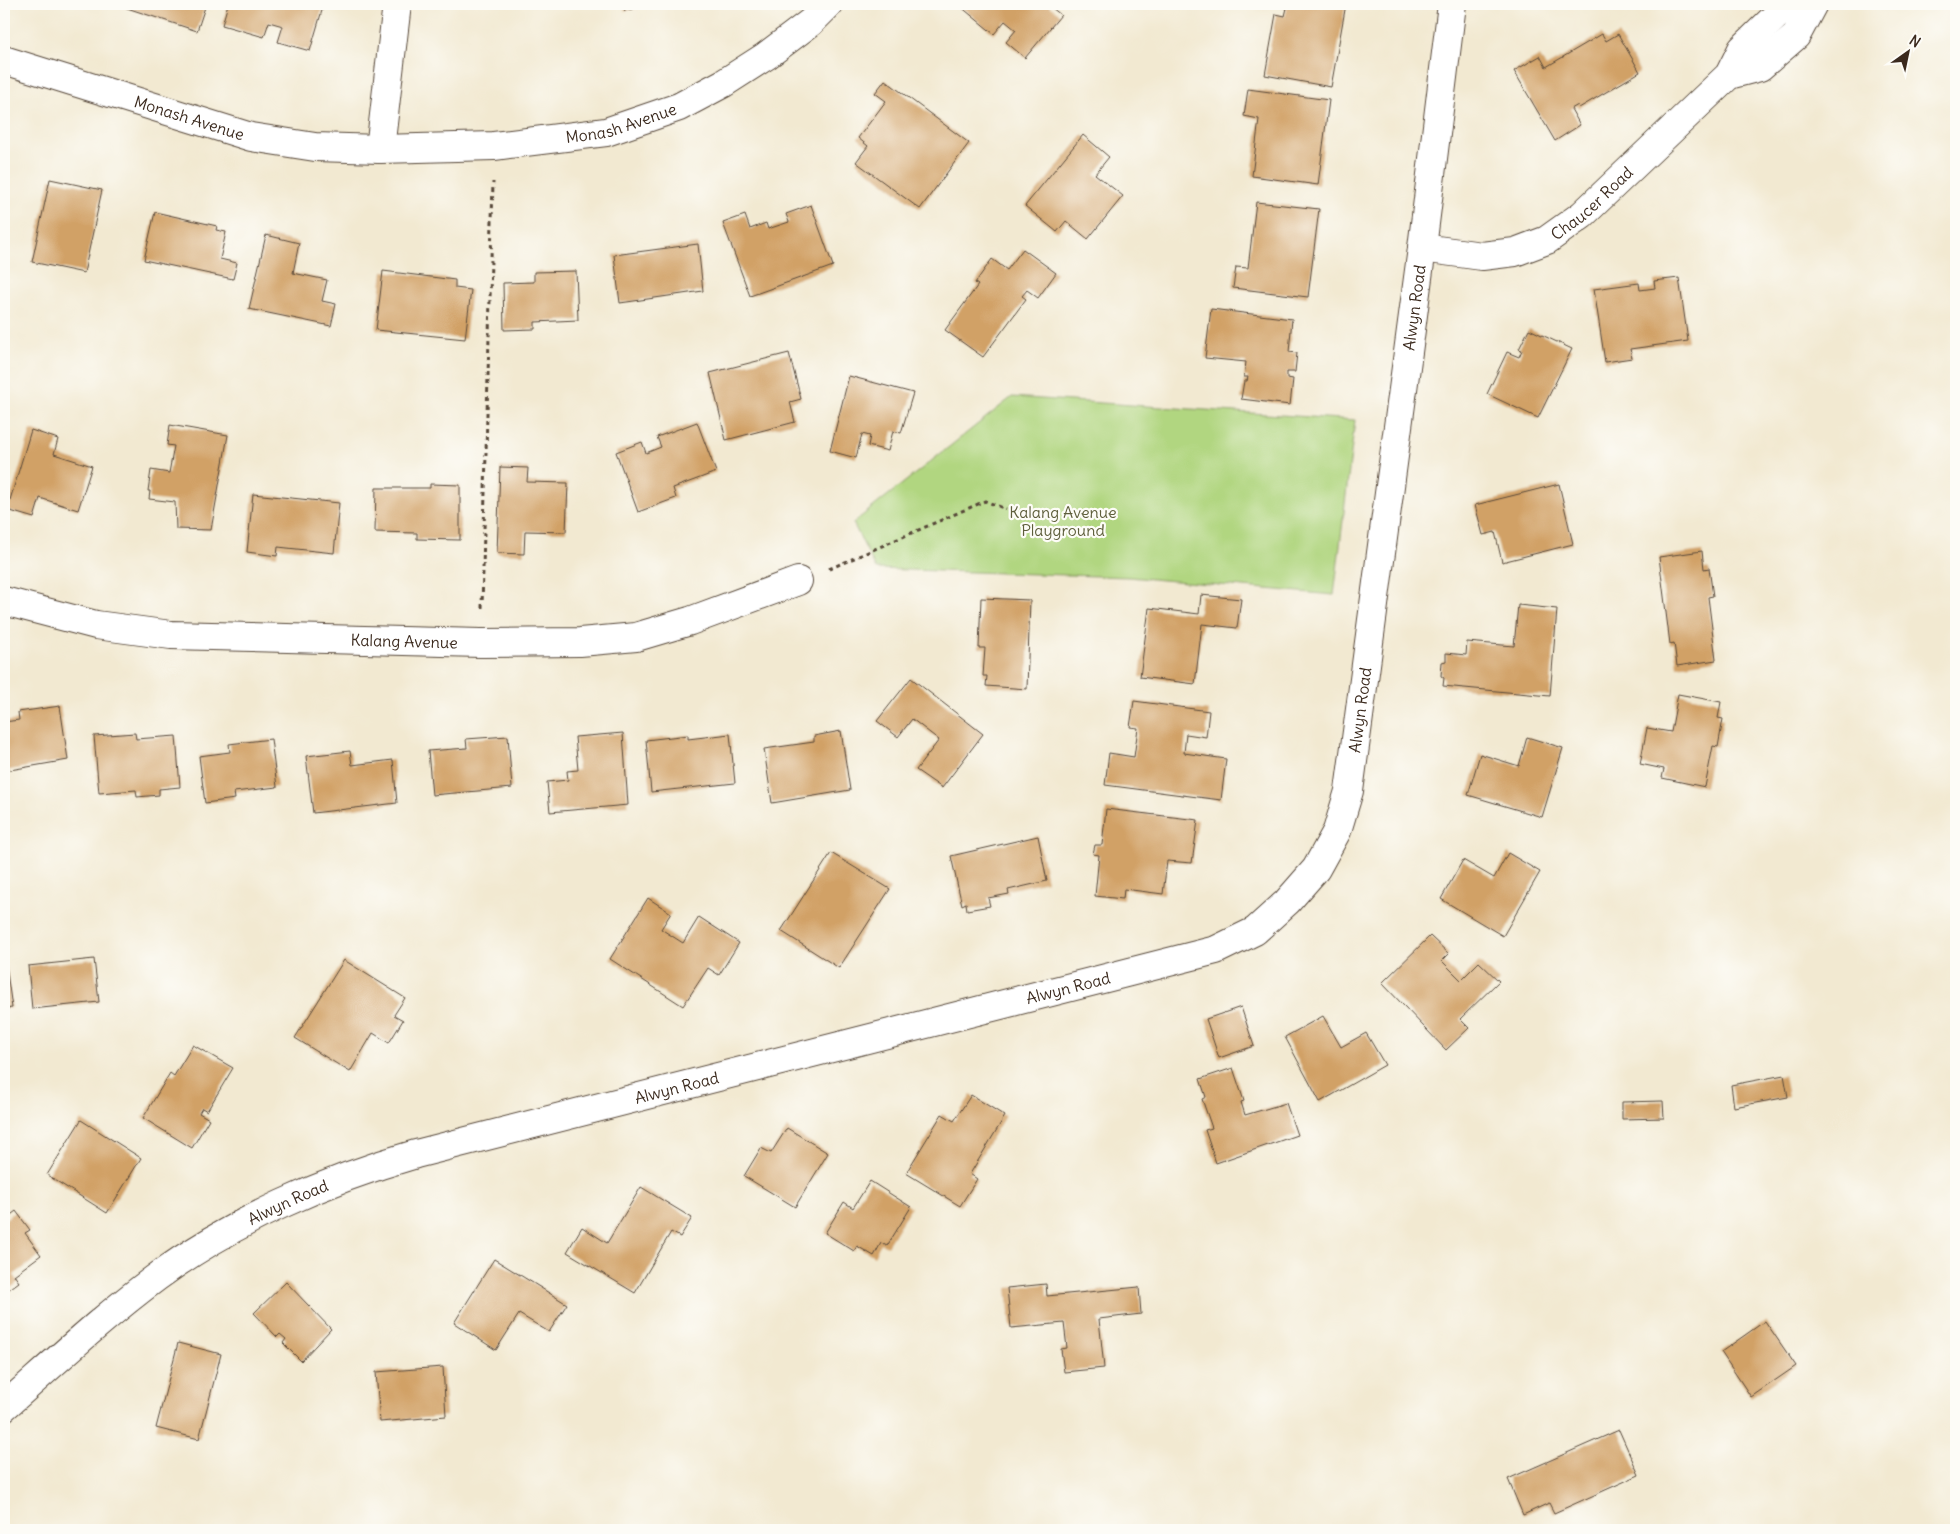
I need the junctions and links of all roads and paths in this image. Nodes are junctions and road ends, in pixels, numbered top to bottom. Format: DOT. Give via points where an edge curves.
graph roads {
  1 [pos="397,4"];
  2 [pos="829,4"];
  3 [pos="1452,4"];
  4 [pos="1811,5"];
  5 [pos="4,60"];
  6 [pos="494,146"];
  7 [pos="380,149"];
  8 [pos="1422,248"];
  9 [pos="1006,509"];
  10 [pos="798,581"];
  11 [pos="4,601"];
  12 [pos="480,644"];
  13 [pos="4,1407"];
  1 -- 7 [label="street"];
  2 -- 6 [label="street, Monash Avenue" via="766,56 679,106 606,132"];
  3 -- 8 [label="street, Alwyn Road"];
  4 -- 8 [label="street, Chaucer Road" via="1780,12 1742,49 1728,75 1582,215 1546,240 1515,252 1482,256"];
  5 -- 7 [label="street, Monash Avenue" via="251,137 316,147"];
  6 -- 7 [label="street, Monash Avenue"];
  6 -- 12 [label="path"];
  8 -- 13 [label="street, Alwyn Road" via="1349,791 1337,830 1316,869 1255,931 1216,950 1165,964 386,1162 321,1186 208,1244 158,1276"];
  9 -- 10 [label="path" via="985,501"];
  10 -- 12 [label="street, Kalang Avenue" via="690,621 636,637"];
  11 -- 12 [label="street, Kalang Avenue" via="96,626 171,635"];
}
